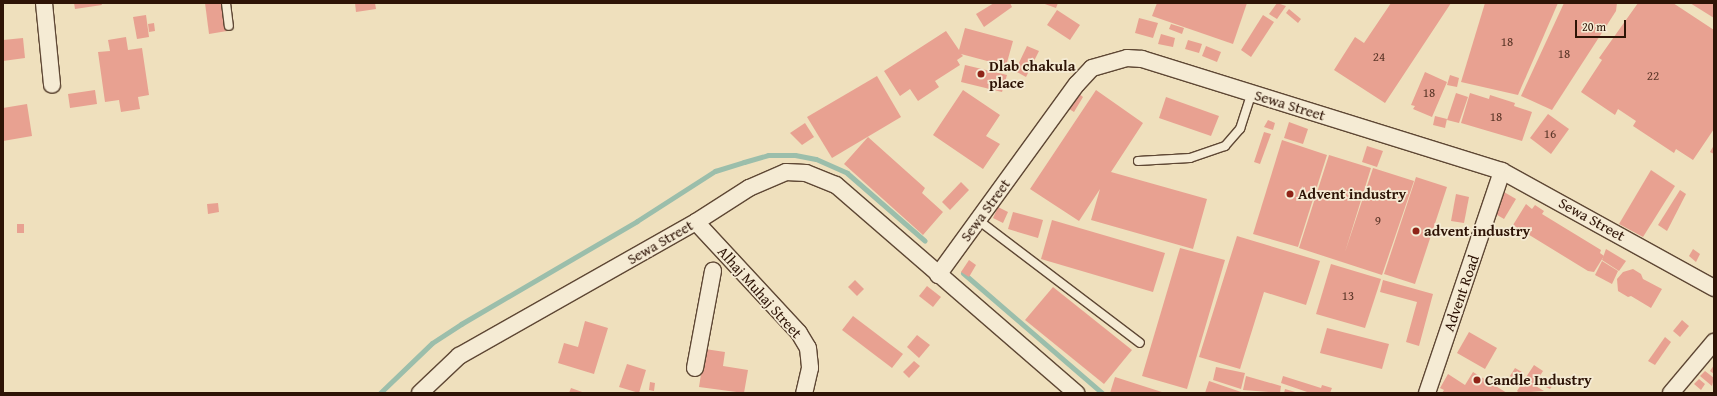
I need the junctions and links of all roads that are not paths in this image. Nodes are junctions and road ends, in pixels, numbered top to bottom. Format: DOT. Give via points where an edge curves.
graph roads {
  1 [pos="44,3"];
  2 [pos="226,3"];
  3 [pos="229,26"];
  4 [pos="52,84"];
  5 [pos="1252,93"];
  6 [pos="1138,161"];
  7 [pos="1502,171"];
  8 [pos="978,220"];
  9 [pos="696,222"];
  10 [pos="713,271"];
  11 [pos="938,275"];
  12 [pos="1714,288"];
  13 [pos="1714,342"];
  14 [pos="1140,343"];
  15 [pos="695,368"];
  16 [pos="1071,391"];
  17 [pos="420,393"];
  18 [pos="804,393"];
  19 [pos="1428,393"];
  20 [pos="1671,393"];
  1 -- 4 [label="street"];
  2 -- 3 [label="lane"];
  5 -- 6 [label="lane" via="1240,129 1225,146 1190,158"];
  5 -- 7 [label="street, Sewa Street"];
  5 -- 8 [label="street, Sewa Street" via="1142,59 1127,58 1092,68"];
  7 -- 12 [label="street, Sewa Street"];
  7 -- 19 [label="street, Advent Road"];
  8 -- 11 [label="street, Sewa Street"];
  8 -- 14 [label="lane"];
  9 -- 11 [label="street, Sewa Street" via="749,188 769,179 786,172 806,173 836,185"];
  9 -- 17 [label="street, Sewa Street" via="458,356"];
  9 -- 18 [label="street, Alhaj Muhaj Street" via="799,333 808,348 810,368"];
  10 -- 15 [label="street"];
  11 -- 16 [label="street, Sewa Street"];
  13 -- 20 [label="street"];
}
